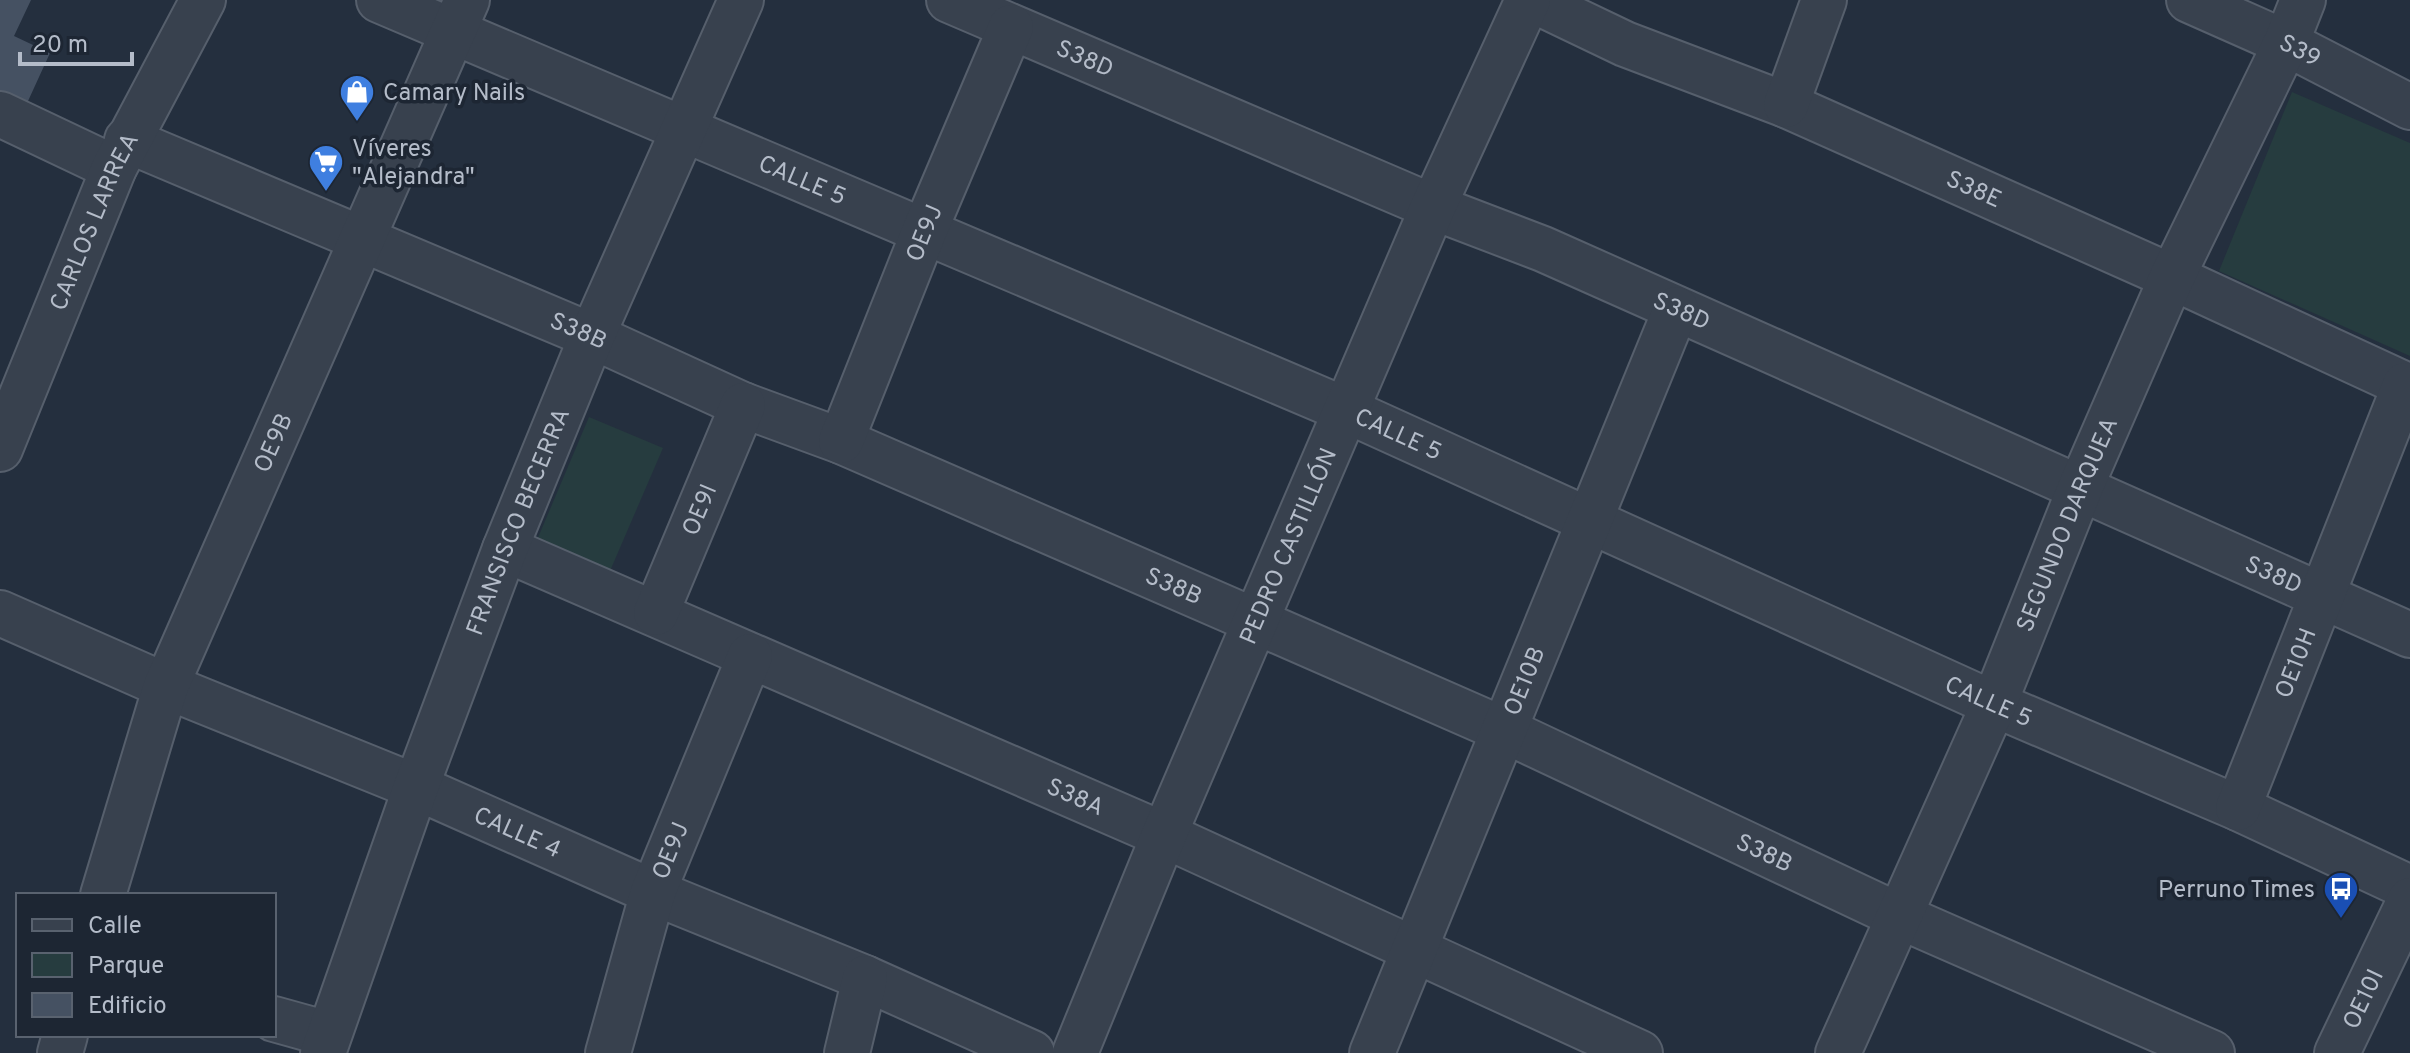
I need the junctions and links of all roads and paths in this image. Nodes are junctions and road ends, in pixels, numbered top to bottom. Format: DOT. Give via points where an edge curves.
graph roads {
  1 [pos="203,0"];
  2 [pos="379,0"];
  3 [pos="741,0"];
  4 [pos="949,0"];
  5 [pos="1530,0"];
  6 [pos="1824,0"];
  7 [pos="2189,0"];
  8 [pos="2303,0"];
  9 [pos="460,16"];
  10 [pos="1011,27"];
  11 [pos="2286,43"];
  12 [pos="1786,105"];
  13 [pos="2410,107"];
  14 [pos="0,114"];
  15 [pos="684,130"];
  16 [pos="121,154"];
  17 [pos="1433,207"];
  18 [pos="924,232"];
  19 [pos="364,240"];
  20 [pos="2172,277"];
  21 [pos="1676,309"];
  22 [pos="592,336"];
  23 [pos="2407,386"];
  24 [pos="743,405"];
  25 [pos="1348,411"];
  26 [pos="841,441"];
  27 [pos="0,449"];
  28 [pos="2081,486"];
  29 [pos="1590,521"];
  30 [pos="505,549"];
  31 [pos="2323,596"];
  32 [pos="0,613"];
  33 [pos="656,613"];
  34 [pos="1255,621"];
  35 [pos="2410,635"];
  36 [pos="750,656"];
  37 [pos="166,686"];
  38 [pos="1994,704"];
  39 [pos="1504,730"];
  40 [pos="416,787"];
  41 [pos="2238,808"];
  42 [pos="1164,835"];
  43 [pos="2410,888"];
  44 [pos="653,892"];
  45 [pos="104,893"];
  46 [pos="2410,900"];
  47 [pos="1897,915"];
  48 [pos="1414,948"];
  49 [pos="865,978"];
  50 [pos="276,1020"];
  51 [pos="326,1044"];
  52 [pos="608,1053"];
  53 [pos="847,1053"];
  54 [pos="1032,1053"];
  55 [pos="1075,1053"];
  56 [pos="1372,1053"];
  57 [pos="1640,1053"];
  58 [pos="1838,1053"];
  59 [pos="2212,1053"];
  60 [pos="2337,1053"];
  1 -- 16 [label="street, CARLOS LARREA"];
  2 -- 9 [label="street, CALLE 5"];
  3 -- 15 [label="street, FRANSISCO BECERRA"];
  4 -- 10 [label="street, S38D"];
  5 -- 12 [label="street, S38E" via="1625,44"];
  5 -- 17 [label="street, PEDRO CASTILLÓN"];
  6 -- 12 [label="street"];
  7 -- 11 [label="street, S39"];
  8 -- 11 [label="street, SEGUNDO DARQUEA"];
  9 -- 15 [label="street, CALLE 5"];
  9 -- 19 [label="street, OE9B"];
  10 -- 17 [label="street, S38D"];
  10 -- 18 [label="street, OE9J"];
  11 -- 13 [label="street, S39"];
  11 -- 20 [label="street, SEGUNDO DARQUEA"];
  12 -- 20 [label="street, S38E"];
  14 -- 16 [label="street, S38B"];
  15 -- 18 [label="street, CALLE 5"];
  15 -- 22 [label="street, FRANSISCO BECERRA"];
  16 -- 19 [label="street, S38B"];
  16 -- 27 [label="street, CARLOS LARREA"];
  17 -- 21 [label="street, S38D"];
  17 -- 25 [label="street, PEDRO CASTILLÓN"];
  18 -- 25 [label="street, CALLE 5"];
  18 -- 26 [label="street, OE9J"];
  19 -- 22 [label="street, S38B"];
  19 -- 37 [label="street, OE9B"];
  20 -- 23 [label="street, S38E"];
  20 -- 28 [label="street, SEGUNDO DARQUEA"];
  21 -- 28 [label="street, S38D"];
  21 -- 29 [label="street, OE10B"];
  22 -- 24 [label="street, S38B"];
  22 -- 30 [label="street, FRANSISCO BECERRA"];
  23 -- 31 [label="street, OE10H"];
  24 -- 26 [label="street, S38B"];
  24 -- 33 [label="street, OE9I"];
  25 -- 29 [label="street, CALLE 5"];
  25 -- 34 [label="street, PEDRO CASTILLÓN"];
  26 -- 34 [label="street, S38B"];
  28 -- 31 [label="street, S38D"];
  28 -- 38 [label="street, SEGUNDO DARQUEA"];
  29 -- 38 [label="street, CALLE 5"];
  29 -- 39 [label="street, OE10B"];
  30 -- 33 [label="street, S38A"];
  30 -- 40 [label="street, FRANSISCO BECERRA"];
  31 -- 35 [label="street, S38D"];
  31 -- 41 [label="street, OE10H"];
  32 -- 37 [label="street, CALLE 4"];
  33 -- 36 [label="street, S38A"];
  34 -- 39 [label="street, S38B"];
  34 -- 42 [label="street, PEDRO CASTILLÓN"];
  36 -- 42 [label="street, S38A"];
  36 -- 44 [label="street, OE9J"];
  37 -- 40 [label="street, CALLE 4"];
  37 -- 45 [label="street, OE9B"];
  38 -- 41 [label="street, CALLE 5"];
  38 -- 47 [label="street, SEGUNDO DARQUEA"];
  39 -- 47 [label="street, S38B"];
  39 -- 48 [label="street, OE10B"];
  40 -- 44 [label="street, CALLE 4"];
  40 -- 51 [label="street, FRANSISCO BECERRA"];
  41 -- 43 [label="street, CALLE 5"];
  42 -- 48 [label="street, S38A"];
  42 -- 55 [label="street, PEDRO CASTILLÓN"];
  44 -- 49 [label="street, CALLE 4"];
  44 -- 52 [label="street, OE9J"];
  46 -- 60 [label="street, OE10I"];
  47 -- 58 [label="street, SEGUNDO DARQUEA"];
  47 -- 59 [label="street, S38B"];
  48 -- 56 [label="street, OE10B"];
  48 -- 57 [label="street, S38A"];
  49 -- 53 [label="street"];
  49 -- 54 [label="street, CALLE 4"];
  50 -- 51 [label="street"];
}
